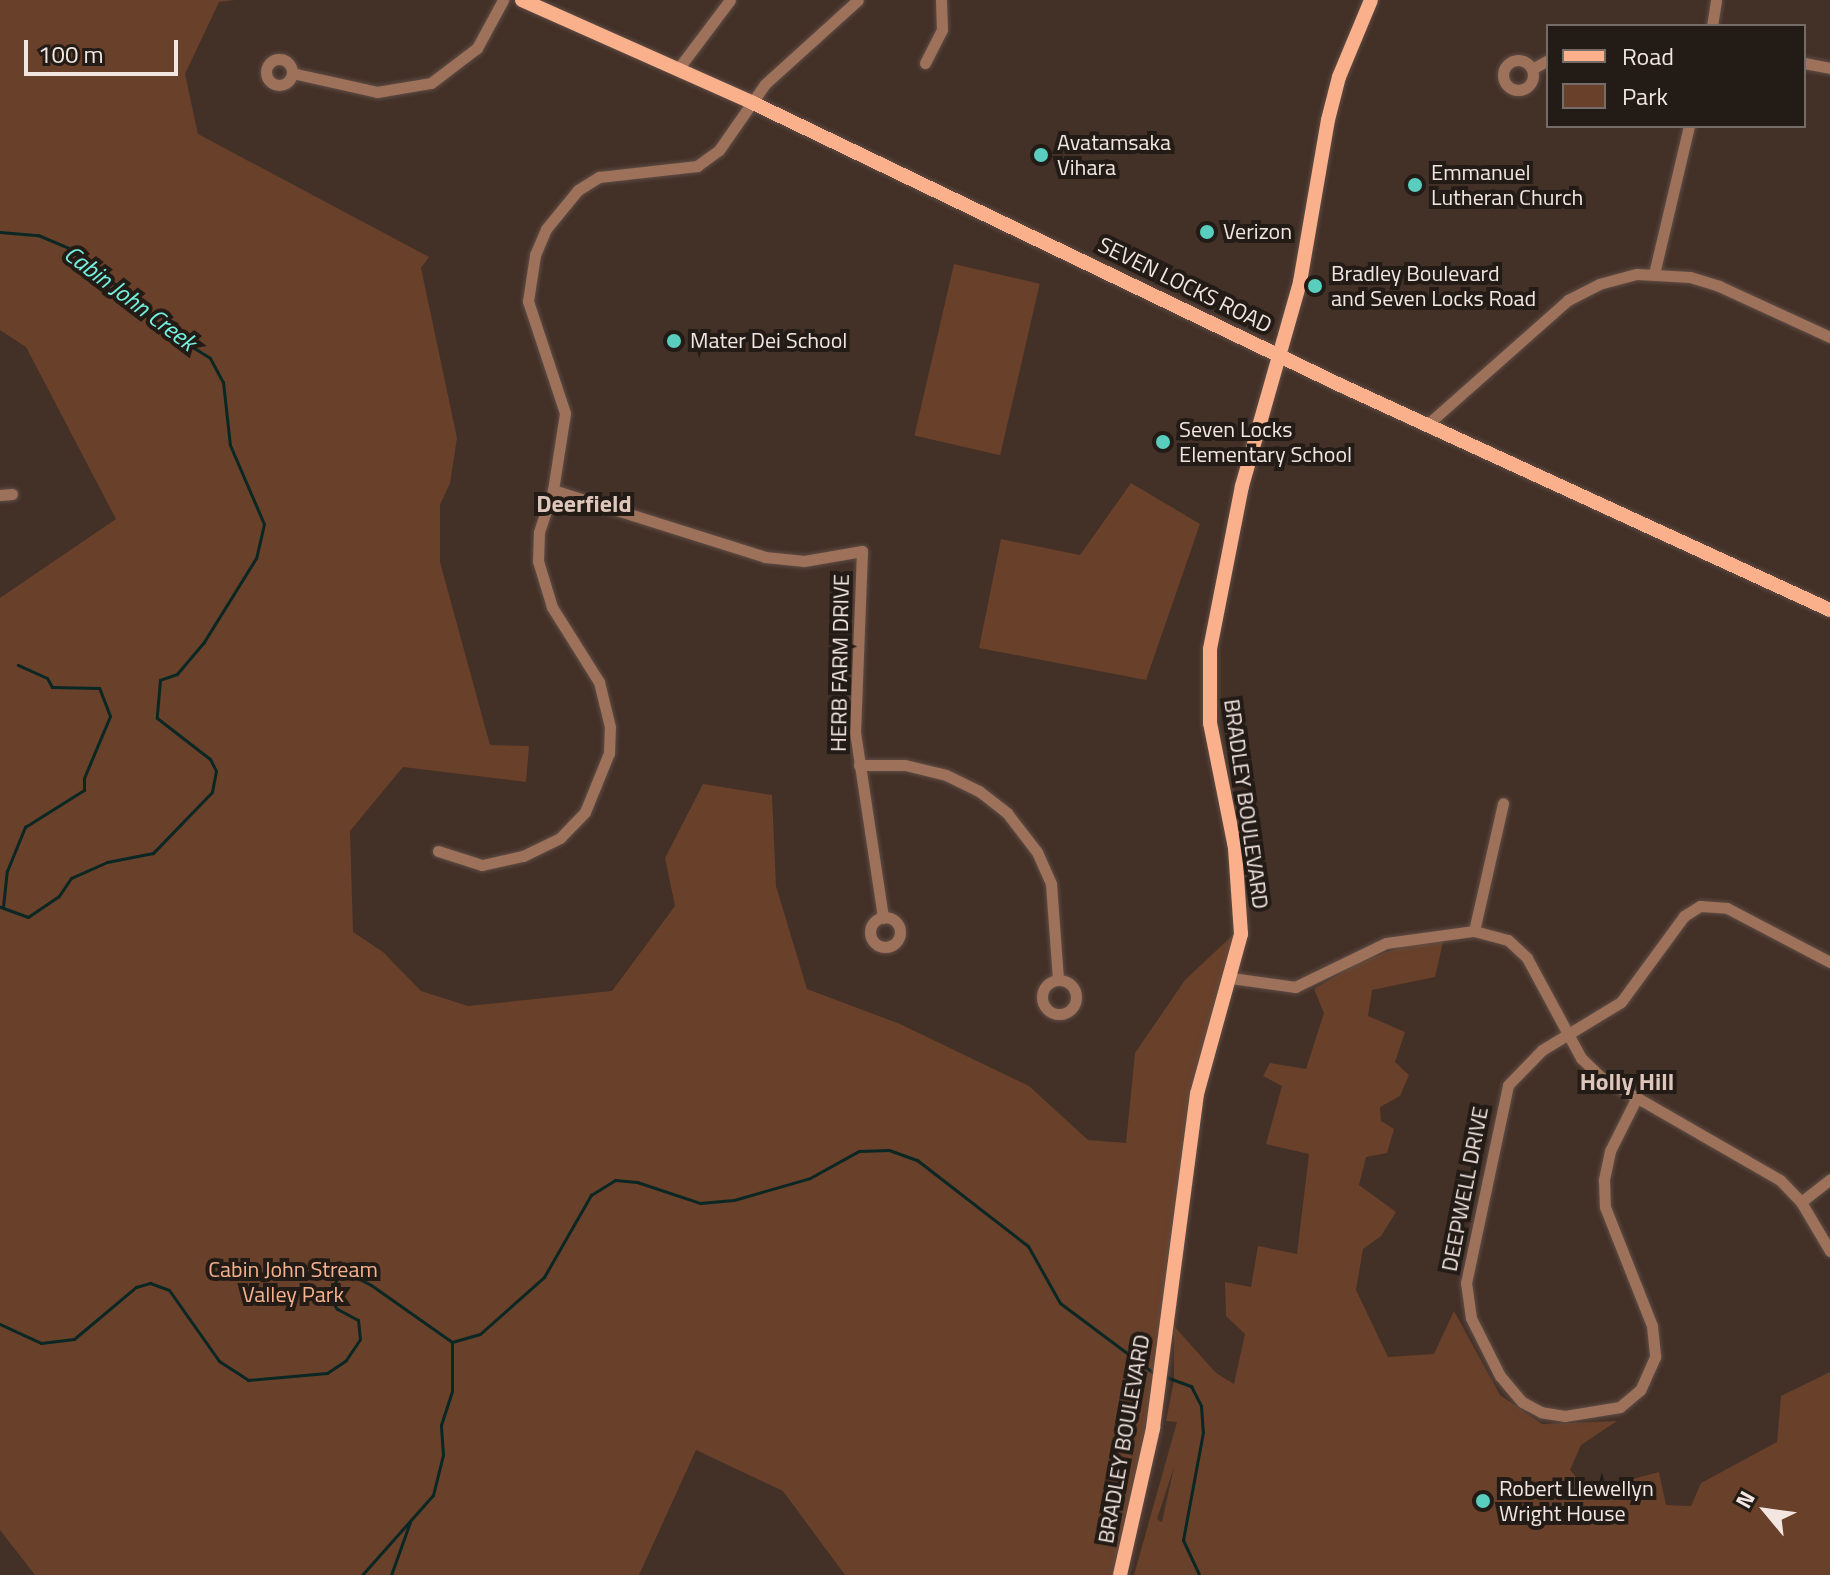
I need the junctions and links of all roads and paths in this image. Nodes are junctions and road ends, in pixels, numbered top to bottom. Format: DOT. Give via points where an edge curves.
graph roads {
  1 [pos="503,0"];
  2 [pos="522,0"];
  3 [pos="730,0"];
  4 [pos="858,0"];
  5 [pos="941,0"];
  6 [pos="1371,0"];
  7 [pos="1716,0"];
  8 [pos="1712,24"];
  9 [pos="1546,61"];
  10 [pos="925,63"];
  11 [pos="1806,63"];
  12 [pos="1830,68"];
  13 [pos="678,69"];
  14 [pos="1532,69"];
  15 [pos="292,73"];
  16 [pos="753,103"];
  17 [pos="1689,128"];
  18 [pos="1654,274"];
  19 [pos="1830,337"];
  20 [pos="1282,356"];
  21 [pos="1429,423"];
  22 [pos="553,490"];
  23 [pos="1830,610"];
  24 [pos="859,765"];
  25 [pos="1503,803"];
  26 [pos="438,851"];
  27 [pos="883,918"];
  28 [pos="1474,931"];
  29 [pos="1830,962"];
  30 [pos="1231,978"];
  31 [pos="1058,980"];
  32 [pos="1566,1037"];
  33 [pos="1637,1097"];
  34 [pos="1830,1179"];
  35 [pos="1801,1202"];
  36 [pos="1830,1251"];
  37 [pos="1120,1575"];
  1 -- 15 [label="street" via="477,48 431,83 377,92"];
  2 -- 13 [label="main road, SEVEN LOCKS ROAD"];
  3 -- 13 [label="street"];
  4 -- 16 [label="street" via="795,53"];
  5 -- 10 [label="street" via="942,30"];
  6 -- 20 [label="main road, BRADLEY BOULEVARD" via="1339,77 1328,120"];
  7 -- 8 [label="street"];
  9 -- 14 [label="street"];
  11 -- 12 [label="street"];
  13 -- 16 [label="main road, SEVEN LOCKS ROAD"];
  16 -- 20 [label="main road, SEVEN LOCKS ROAD"];
  16 -- 22 [label="street" via="719,150 697,166 599,177 578,190 546,229 535,255 528,301 565,413"];
  17 -- 18 [label="street"];
  18 -- 19 [label="street" via="1719,286"];
  18 -- 21 [label="street" via="1599,284 1568,300"];
  20 -- 21 [label="main road, SEVEN LOCKS ROAD"];
  20 -- 30 [label="main road, BRADLEY BOULEVARD" via="1242,486 1210,649 1210,723 1240,905 1241,934"];
  21 -- 23 [label="main road, SEVEN LOCKS ROAD"];
  22 -- 24 [label="street, HERB FARM DRIVE" via="765,557 804,561 862,551 855,732"];
  22 -- 26 [label="street" via="539,532 541,578 605,699 610,727 605,772 585,812 560,838 523,856 482,865"];
  24 -- 27 [label="street, HERB FARM DRIVE"];
  24 -- 31 [label="street" via="905,765 946,775 1007,813 1037,852 1051,884"];
  25 -- 28 [label="street"];
  28 -- 30 [label="street" via="1386,943 1295,987"];
  28 -- 32 [label="street" via="1508,940 1527,958"];
  29 -- 32 [label="street, DEEPWELL DRIVE" via="1727,908 1700,906 1684,916 1621,1002"];
  30 -- 37 [label="main road, BRADLEY BOULEVARD" via="1197,1094 1153,1428"];
  32 -- 33 [label="street" via="1601,1077"];
  32 -- 33 [label="street, DEEPWELL DRIVE" via="1521,1067 1508,1085 1466,1283 1471,1318 1500,1376 1522,1402 1541,1412 1578,1415 1620,1407 1640,1390 1655,1357 1652,1326 1605,1207 1610,1151"];
  33 -- 35 [label="street" via="1755,1161"];
  34 -- 35 [label="street"];
  35 -- 36 [label="street"];
}
